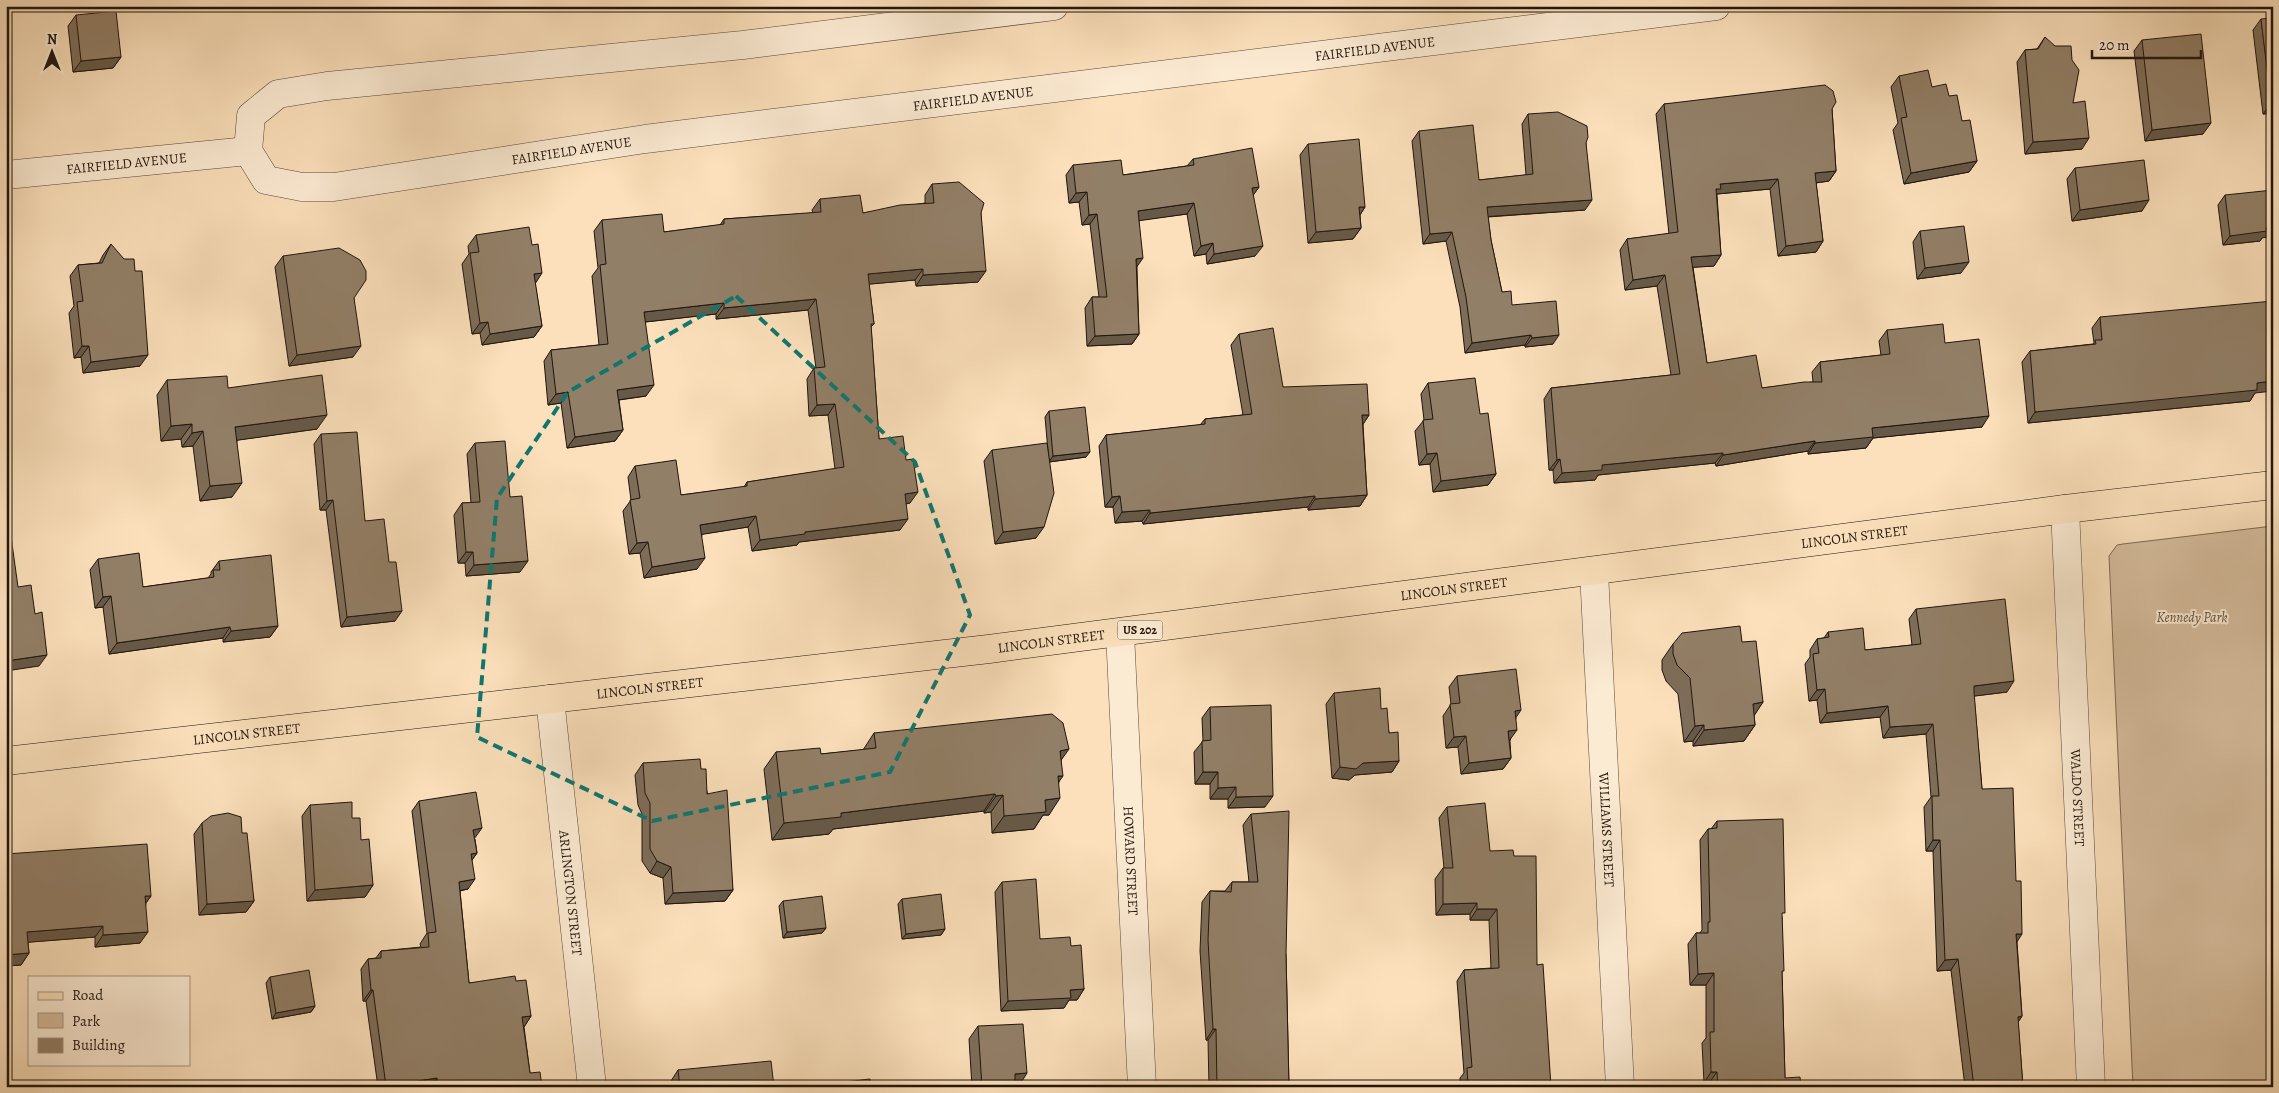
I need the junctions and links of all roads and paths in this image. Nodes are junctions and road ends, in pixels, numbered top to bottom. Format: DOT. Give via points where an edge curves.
graph roads {
  1 [pos="1054,6"];
  2 [pos="1716,6"];
  3 [pos="248,151"];
  4 [pos="6,175"];
  5 [pos="2273,485"];
  6 [pos="2065,509"];
  7 [pos="1594,572"];
  8 [pos="1120,632"];
  9 [pos="550,699"];
  10 [pos="6,761"];
  11 [pos="592,1087"];
  12 [pos="1142,1087"];
  13 [pos="1620,1087"];
  14 [pos="2091,1087"];
  1 -- 3 [label="street" via="743,45 327,86 278,94 251,116"];
  2 -- 3 [label="street, FAIRFIELD AVENUE" via="645,139 334,187 302,187 266,180"];
  3 -- 4 [label="street, FAIRFIELD AVENUE"];
  5 -- 6 [label="main road, LINCOLN STREET / US 202"];
  6 -- 7 [label="main road, LINCOLN STREET / US 202"];
  6 -- 14 [label="street, WALDO STREET"];
  7 -- 8 [label="main road, LINCOLN STREET / US 202"];
  7 -- 13 [label="street, WILLIAMS STREET"];
  8 -- 9 [label="main road, LINCOLN STREET / US 202"];
  8 -- 12 [label="street, HOWARD STREET"];
  9 -- 10 [label="main road, LINCOLN STREET / US 202"];
  9 -- 11 [label="street, ARLINGTON STREET"];
}
